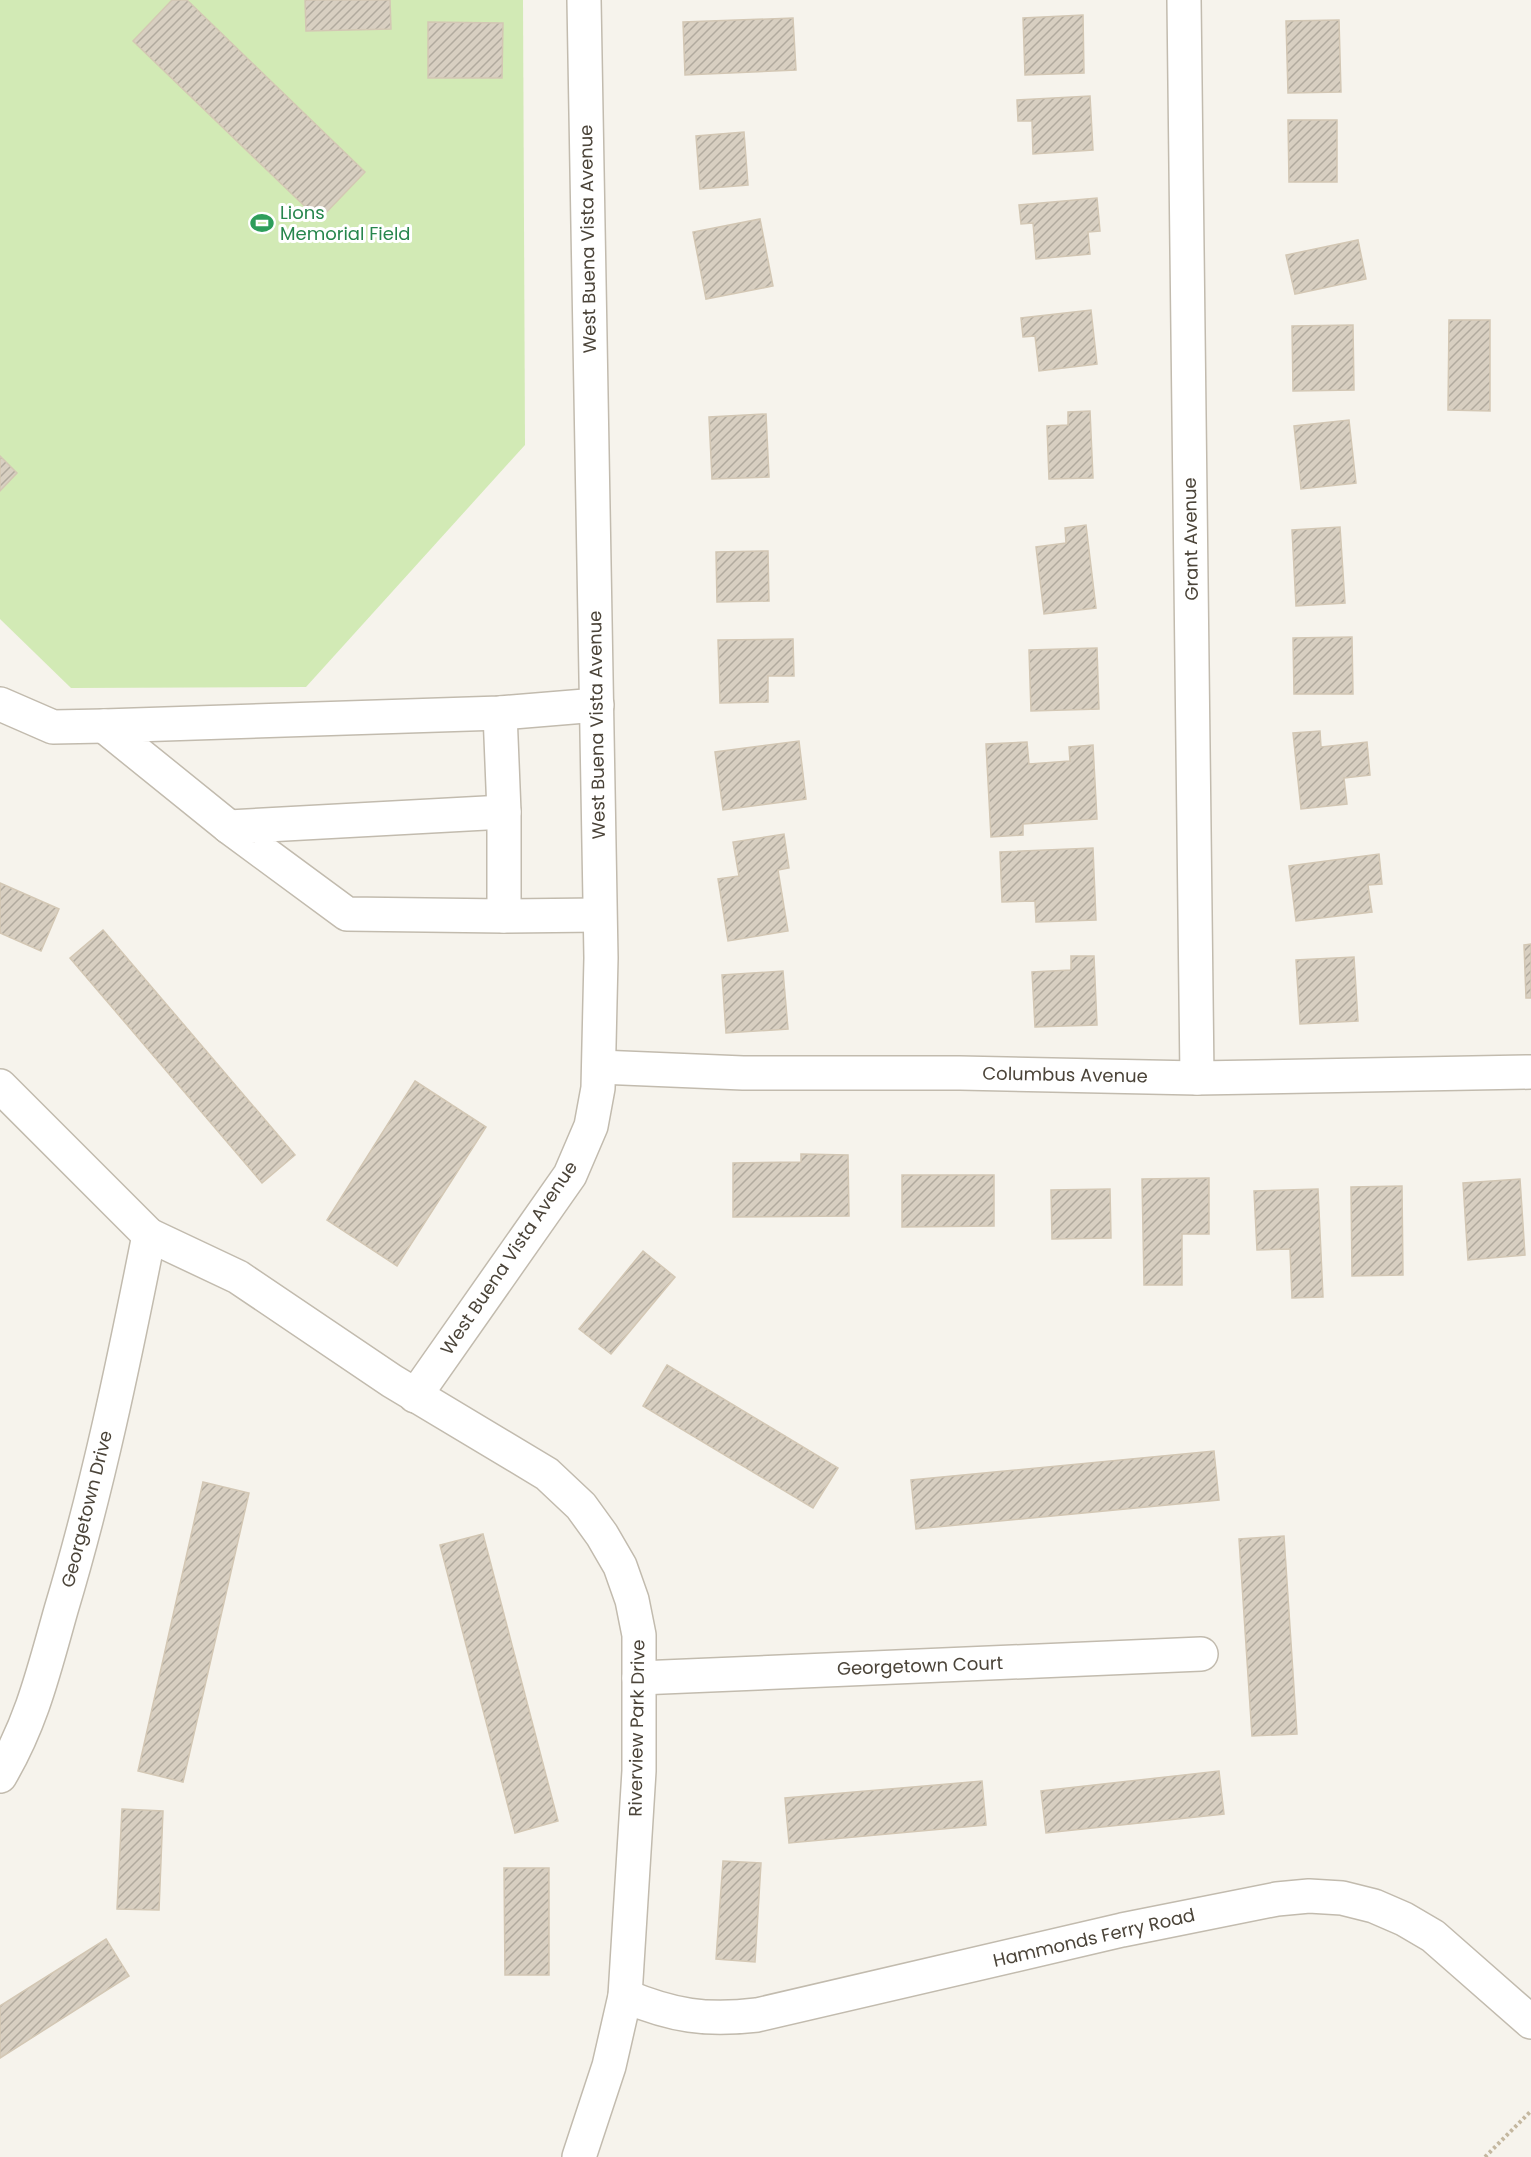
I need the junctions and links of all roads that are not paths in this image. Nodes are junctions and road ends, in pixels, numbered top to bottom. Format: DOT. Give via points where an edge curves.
graph roads {
  1 [pos="584,0"];
  2 [pos="1184,0"];
  3 [pos="0,705"];
  4 [pos="597,705"];
  5 [pos="500,713"];
  6 [pos="104,726"];
  7 [pos="504,812"];
  8 [pos="228,827"];
  9 [pos="599,915"];
  10 [pos="504,916"];
  11 [pos="599,1067"];
  12 [pos="1531,1072"];
  13 [pos="1197,1078"];
  14 [pos="0,1086"];
  15 [pos="149,1235"];
  16 [pos="416,1396"];
  17 [pos="1201,1654"];
  18 [pos="639,1678"];
  19 [pos="0,1776"];
  20 [pos="625,1996"];
  21 [pos="1531,2022"];
  22 [pos="579,2157"];
  1 -- 4 [label="street, West Buena Vista Avenue"];
  2 -- 13 [label="street, Grant Avenue"];
  3 -- 6 [label="street" via="53,728"];
  4 -- 5 [label="street"];
  4 -- 9 [label="street, West Buena Vista Avenue"];
  5 -- 6 [label="street"];
  5 -- 7 [label="street"];
  6 -- 8 [label="street"];
  7 -- 8 [label="street"];
  7 -- 10 [label="street"];
  8 -- 10 [label="street" via="347,914"];
  9 -- 10 [label="street"];
  9 -- 11 [label="street, West Buena Vista Avenue"];
  11 -- 13 [label="street, Columbus Avenue" via="742,1073"];
  11 -- 16 [label="street, West Buena Vista Avenue" via="591,1126 570,1175"];
  12 -- 13 [label="street, Columbus Avenue"];
  14 -- 15 [label="street"];
  15 -- 16 [label="street" via="238,1277"];
  15 -- 19 [label="street, Georgetown Drive" via="125,1356 76,1559 32,1712"];
  16 -- 18 [label="street, Riverview Park Drive" via="547,1474 581,1506 620,1566 632,1600 639,1635"];
  17 -- 18 [label="street, Georgetown Court"];
  18 -- 20 [label="street, Riverview Park Drive" via="639,1771"];
  20 -- 21 [label="street, Hammonds Ferry Road" via="656,2009 690,2016 723,2019 758,2015 1122,1930 1310,1896 1342,1898 1404,1919 1433,1936"];
  20 -- 22 [label="street, Riverview Park Drive" via="609,2066"];
}
